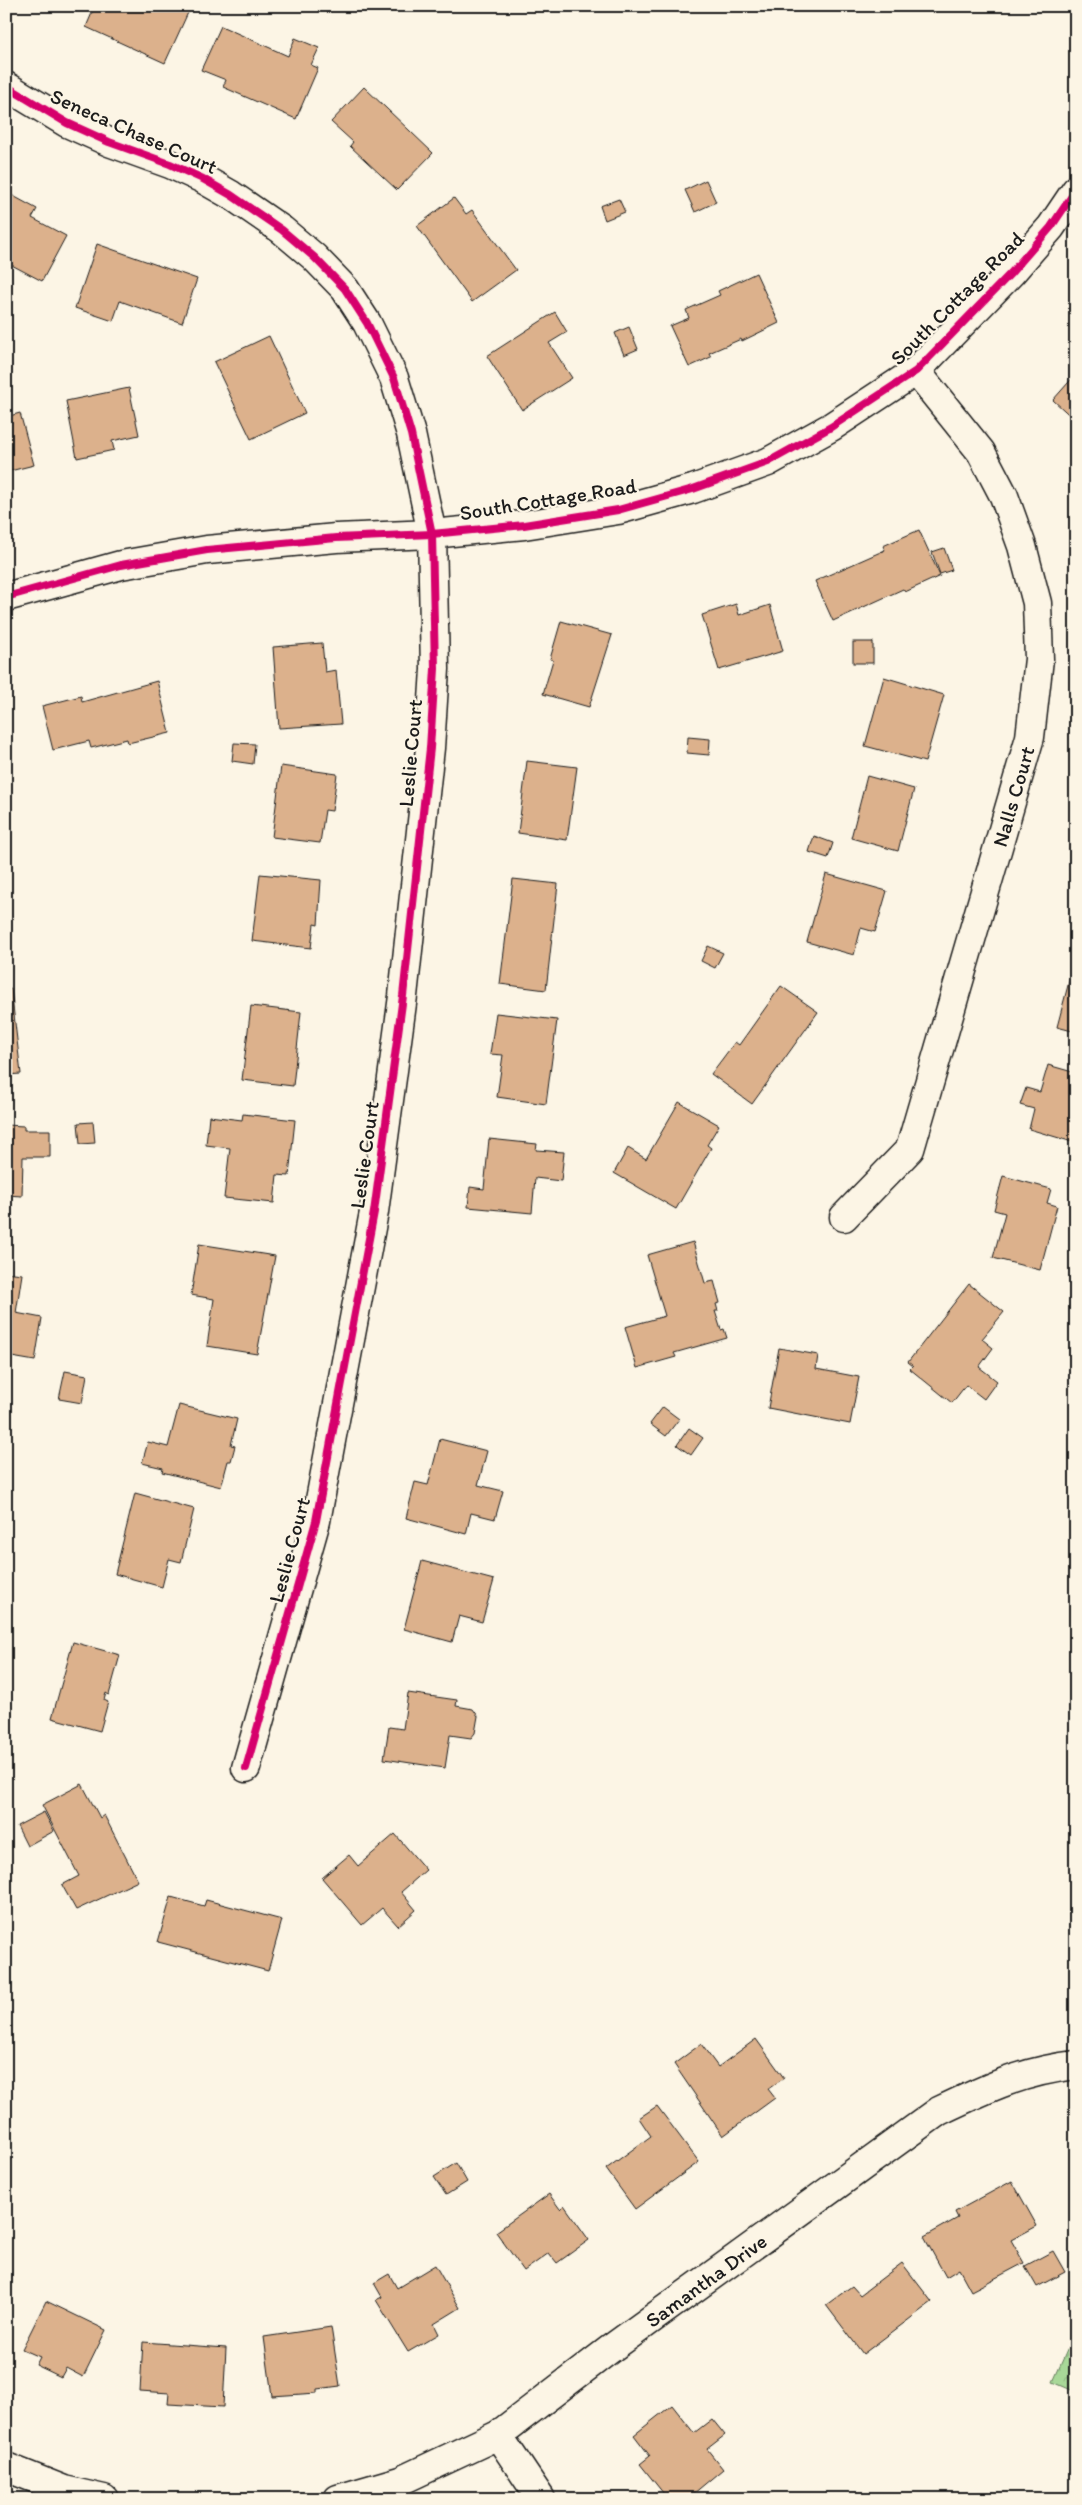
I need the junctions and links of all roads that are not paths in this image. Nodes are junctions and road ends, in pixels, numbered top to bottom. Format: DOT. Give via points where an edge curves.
graph roads {
  1 [pos="6,86"];
  2 [pos="1076,190"];
  3 [pos="916,371"];
  4 [pos="432,534"];
  5 [pos="6,597"];
  6 [pos="844,1217"];
  7 [pos="246,1768"];
  8 [pos="1076,2065"];
  9 [pos="498,2435"];
  10 [pos="6,2467"];
  11 [pos="104,2499"];
  12 [pos="338,2499"];
  13 [pos="541,2499"];
  1 -- 4 [label="street, Seneca Chase Court" via="67,123 203,179 282,230 345,289 367,323 394,378 411,434"];
  2 -- 3 [label="street, South Cottage Road" via="1051,227 1011,273"];
  3 -- 4 [label="street, South Cottage Road" via="831,427 768,462 693,490 618,510 524,525"];
  3 -- 6 [label="street, Nalls Court" via="981,452 1004,496 1037,602 1039,659 1030,737 910,1149"];
  4 -- 5 [label="street, South Cottage Road" via="336,538 207,550 120,566"];
  4 -- 7 [label="street, Leslie Court" via="434,669 430,748 403,996 374,1212 316,1521"];
  8 -- 9 [label="street, Samantha Drive" via="1039,2070 993,2085 940,2111 808,2203"];
  9 -- 12 [label="street, Samantha Drive" via="400,2481"];
  9 -- 13 [label="street"];
  10 -- 11 [label="street" via="64,2490"];
}
